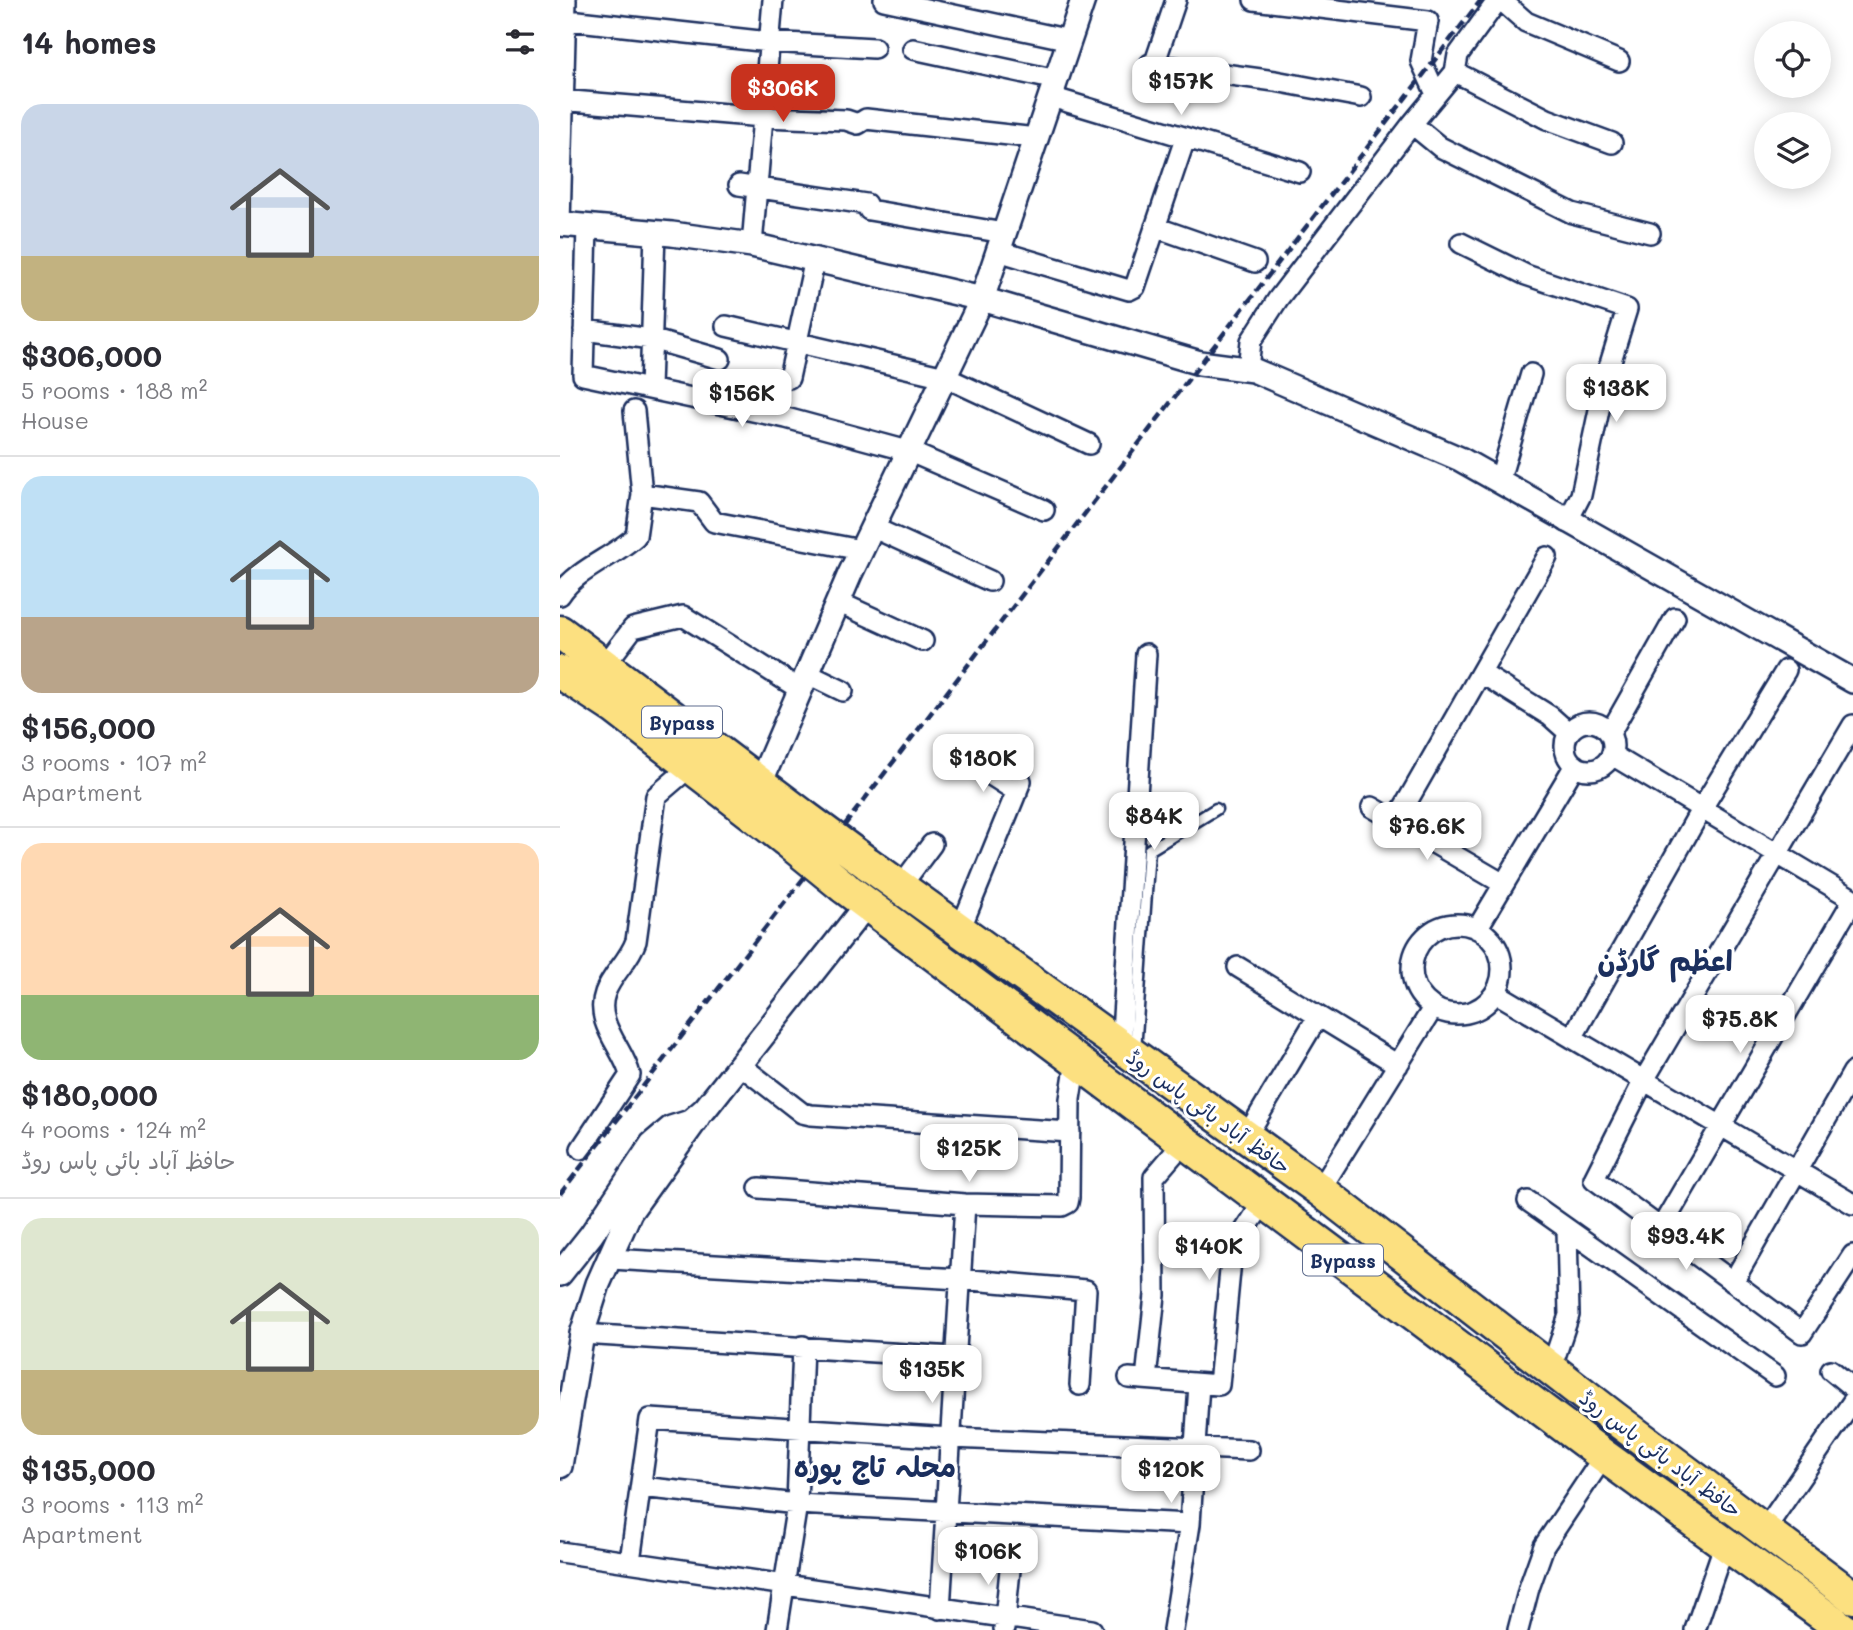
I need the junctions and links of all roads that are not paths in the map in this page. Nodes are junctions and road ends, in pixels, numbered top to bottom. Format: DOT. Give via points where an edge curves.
graph roads {
  1 [pos="773,0"];
  2 [pos="884,0"];
  3 [pos="1083,0"];
  4 [pos="1176,0"];
  5 [pos="1254,0"];
  6 [pos="1500,0"];
  7 [pos="564,13"];
  8 [pos="1070,40"];
  9 [pos="769,42"];
  10 [pos="874,48"];
  11 [pos="914,49"];
  12 [pos="1619,61"];
  13 [pos="1455,72"];
  14 [pos="1054,89"];
  15 [pos="1436,94"];
  16 [pos="1361,97"];
  17 [pos="562,100"];
  18 [pos="764,117"];
  19 [pos="1412,124"];
  20 [pos="1036,138"];
  21 [pos="1185,139"];
  22 [pos="1612,144"];
  23 [pos="1300,172"];
  24 [pos="748,186"];
  25 [pos="560,224"];
  26 [pos="587,226"];
  27 [pos="1155,227"];
  28 [pos="655,232"];
  29 [pos="1650,233"];
  30 [pos="1001,242"];
  31 [pos="1461,243"];
  32 [pos="752,246"];
  33 [pos="815,259"];
  34 [pos="1255,262"];
  35 [pos="982,299"];
  36 [pos="726,326"];
  37 [pos="584,330"];
  38 [pos="651,339"];
  39 [pos="797,342"];
  40 [pos="720,359"];
  41 [pos="1248,369"];
  42 [pos="1531,374"];
  43 [pos="945,377"];
  44 [pos="789,378"];
  45 [pos="650,389"];
  46 [pos="634,411"];
  47 [pos="1089,444"];
  48 [pos="908,451"];
  49 [pos="1499,482"];
  50 [pos="642,494"];
  51 [pos="1044,510"];
  52 [pos="1567,522"];
  53 [pos="872,527"];
  54 [pos="861,550"];
  55 [pos="1547,558"];
  56 [pos="990,582"];
  57 [pos="560,596"];
  58 [pos="838,602"];
  59 [pos="1675,618"];
  60 [pos="560,632"];
  61 [pos="923,641"];
  62 [pos="1146,654"];
  63 [pos="605,665"];
  64 [pos="1786,670"];
  65 [pos="560,672"];
  66 [pos="1481,673"];
  67 [pos="1853,681"];
  68 [pos="804,682"];
  69 [pos="843,691"];
  70 [pos="1853,725"];
  71 [pos="1569,733"];
  72 [pos="1610,733"];
  73 [pos="1612,755"];
  74 [pos="972,763"];
  75 [pos="1575,765"];
  76 [pos="691,766"];
  77 [pos="754,797"];
  78 [pos="1372,807"];
  79 [pos="1702,808"];
  80 [pos="1216,809"];
  81 [pos="1396,821"];
  82 [pos="794,827"];
  83 [pos="932,844"];
  84 [pos="1776,852"];
  85 [pos="1503,883"];
  86 [pos="900,887"];
  87 [pos="855,896"];
  88 [pos="1853,900"];
  89 [pos="1477,929"];
  90 [pos="960,930"];
  91 [pos="1238,967"];
  92 [pos="1496,993"];
  93 [pos="1433,1008"];
  94 [pos="1318,1016"];
  95 [pos="1572,1038"];
  96 [pos="1128,1053"];
  97 [pos="1076,1061"];
  98 [pos="739,1064"];
  99 [pos="1398,1065"];
  100 [pos="1853,1072"];
  101 [pos="1644,1080"];
  102 [pos="705,1108"];
  103 [pos="1722,1127"];
  104 [pos="1070,1132"];
  105 [pos="1246,1137"];
  106 [pos="1184,1142"];
  107 [pos="581,1149"];
  108 [pos="1795,1170"];
  109 [pos="759,1188"];
  110 [pos="1320,1190"];
  111 [pos="1264,1201"];
  112 [pos="1528,1201"];
  113 [pos="965,1204"];
  114 [pos="1853,1204"];
  115 [pos="1661,1228"];
  116 [pos="1567,1229"];
  117 [pos="1853,1255"];
  118 [pos="611,1259"];
  119 [pos="560,1274"];
  120 [pos="960,1279"];
  121 [pos="1733,1282"];
  122 [pos="582,1334"];
  123 [pos="803,1346"];
  124 [pos="955,1357"];
  125 [pos="1551,1369"];
  126 [pos="1830,1370"];
  127 [pos="1774,1376"];
  128 [pos="1199,1384"];
  129 [pos="1080,1385"];
  130 [pos="1853,1388"];
  131 [pos="1853,1401"];
  132 [pos="802,1429"];
  133 [pos="951,1438"];
  134 [pos="1195,1448"];
  135 [pos="1249,1450"];
  136 [pos="1604,1456"];
  137 [pos="560,1466"];
  138 [pos="641,1487"];
  139 [pos="797,1504"];
  140 [pos="946,1511"];
  141 [pos="1190,1524"];
  142 [pos="1765,1531"];
  143 [pos="1725,1543"];
  144 [pos="560,1552"];
  145 [pos="1011,1560"];
  146 [pos="631,1561"];
  147 [pos="785,1586"];
  148 [pos="1852,1595"];
  149 [pos="940,1609"];
  150 [pos="1004,1624"];
  151 [pos="777,1630"];
  152 [pos="1092,1630"];
  153 [pos="1172,1630"];
  154 [pos="1518,1630"];
  155 [pos="1695,1630"];
  156 [pos="1844,1630"];
  1 -- 9 [label="street"];
  2 -- 8 [label="street"];
  3 -- 8 [label="street"];
  4 -- 16 [label="street" via="1152,65"];
  5 -- 15 [label="street" via="1428,22 1421,61"];
  6 -- 12 [label="street" via="1526,22"];
  6 -- 13 [label="street" via="1458,55"];
  7 -- 9 [label="street"];
  7 -- 17 [label="street"];
  8 -- 14 [label="street"];
  9 -- 10 [label="street"];
  9 -- 18 [label="street"];
  11 -- 14 [label="street"];
  13 -- 15 [label="street"];
  13 -- 22 [label="street" via="1547,119"];
  14 -- 20 [label="street"];
  14 -- 21 [label="street"];
  15 -- 19 [label="street"];
  17 -- 18 [label="street"];
  17 -- 25 [label="street"];
  18 -- 20 [label="street" via="858,124 866,119"];
  18 -- 24 [label="street"];
  19 -- 29 [label="street" via="1440,147 1537,197 1572,213"];
  19 -- 41 [label="street" via="1278,299 1251,341"];
  20 -- 30 [label="street"];
  21 -- 23 [label="street"];
  21 -- 27 [label="street"];
  24 -- 30 [label="street" via="866,204 869,210"];
  24 -- 32 [label="street"];
  25 -- 26 [label="street"];
  26 -- 28 [label="street"];
  26 -- 37 [label="street"];
  27 -- 30 [label="street" via="1135,287 1129,290"];
  27 -- 34 [label="street"];
  28 -- 32 [label="street"];
  28 -- 38 [label="street"];
  30 -- 35 [label="street"];
  31 -- 52 [label="street" via="1526,275 1627,309 1606,377 1581,495"];
  32 -- 33 [label="street"];
  33 -- 35 [label="street"];
  33 -- 39 [label="street"];
  35 -- 41 [label="street" via="1200,363"];
  35 -- 43 [label="street"];
  36 -- 39 [label="street"];
  37 -- 38 [label="street"];
  37 -- 45 [label="street" via="583,375"];
  38 -- 40 [label="street"];
  38 -- 45 [label="street"];
  39 -- 43 [label="street"];
  39 -- 44 [label="street"];
  41 -- 49 [label="street" via="1460,459"];
  42 -- 49 [label="street"];
  43 -- 47 [label="street"];
  43 -- 48 [label="street"];
  45 -- 48 [label="street" via="786,418"];
  46 -- 50 [label="street"];
  48 -- 51 [label="street"];
  48 -- 53 [label="street"];
  49 -- 52 [label="street"];
  50 -- 54 [label="street" via="699,502 714,522 737,529"];
  50 -- 57 [label="street" via="636,536 571,580"];
  52 -- 67 [label="street"];
  53 -- 54 [label="street"];
  53 -- 56 [label="street"];
  54 -- 58 [label="street"];
  55 -- 66 [label="street"];
  58 -- 61 [label="street"];
  58 -- 68 [label="street"];
  59 -- 72 [label="street"];
  60 -- 63 [label="highway, حافظ آباد بائی پاس روڈ / Bypass"];
  62 -- 96 [label="street"];
  63 -- 68 [label="street" via="634,628 683,616"];
  63 -- 77 [label="highway, حافظ آباد بائی پاس روڈ / Bypass"];
  64 -- 79 [label="street"];
  65 -- 76 [label="highway, حافظ آباد بائی پاس روڈ / Bypass"];
  66 -- 71 [label="street"];
  66 -- 81 [label="street"];
  68 -- 69 [label="street"];
  68 -- 77 [label="street"];
  70 -- 84 [label="street"];
  71 -- 72 [label="street" via="1590,722"];
  71 -- 75 [label="street" via="1566,753"];
  72 -- 73 [label="street"];
  73 -- 75 [label="street" via="1596,769"];
  73 -- 79 [label="street"];
  74 -- 90 [label="street" via="1019,787"];
  75 -- 85 [label="street"];
  76 -- 77 [label="highway, حافظ آباد بائی پاس روڈ / Bypass"];
  76 -- 107 [label="street" via="656,796 636,941 630,958 604,994 609,1033 627,1060 630,1075"];
  77 -- 82 [label="highway, حافظ آباد بائی پاس روڈ / Bypass"];
  78 -- 81 [label="street"];
  79 -- 84 [label="street"];
  79 -- 95 [label="street"];
  80 -- 96 [label="lane" via="1149,850"];
  81 -- 85 [label="street"];
  82 -- 86 [label="highway, حافظ آباد بائی پاس روڈ / Bypass, bridge" via="867,863"];
  82 -- 87 [label="highway, حافظ آباد بائی پاس روڈ / Bypass, bridge"];
  83 -- 86 [label="street"];
  84 -- 88 [label="street"];
  84 -- 101 [label="street"];
  85 -- 89 [label="street"];
  86 -- 90 [label="highway, حافظ آباد بائی پاس روڈ / Bypass"];
  87 -- 97 [label="highway, حافظ آباد بائی پاس روڈ / Bypass"];
  87 -- 98 [label="street"];
  88 -- 103 [label="street"];
  89 -- 92 [label="street" via="1494,943 1501,959"];
  89 -- 93 [label="street" via="1447,925 1419,945 1413,980 1420,996"];
  90 -- 96 [label="highway, حافظ آباد بائی پاس روڈ / Bypass"];
  91 -- 94 [label="street"];
  92 -- 93 [label="street" via="1484,1006 1468,1013 1450,1014"];
  92 -- 95 [label="street"];
  93 -- 99 [label="street"];
  94 -- 99 [label="street"];
  94 -- 105 [label="street"];
  95 -- 101 [label="street"];
  96 -- 105 [label="highway, حافظ آباد بائی پاس روڈ / Bypass"];
  97 -- 104 [label="street"];
  97 -- 106 [label="highway, حافظ آباد بائی پاس روڈ / Bypass"];
  98 -- 102 [label="street"];
  98 -- 104 [label="street" via="802,1113 811,1115"];
  99 -- 110 [label="street"];
  100 -- 108 [label="street"];
  101 -- 103 [label="street"];
  101 -- 115 [label="street" via="1594,1179"];
  102 -- 118 [label="street" via="630,1212"];
  102 -- 119 [label="street" via="652,1144"];
  103 -- 108 [label="street"];
  103 -- 115 [label="street"];
  104 -- 113 [label="street" via="1068,1203"];
  105 -- 110 [label="highway, حافظ آباد بائی پاس روڈ / Bypass"];
  106 -- 111 [label="highway, حافظ آباد بائی پاس روڈ / Bypass"];
  106 -- 128 [label="street" via="1154,1177 1154,1295 1137,1378"];
  108 -- 114 [label="street"];
  108 -- 121 [label="street"];
  109 -- 113 [label="street"];
  110 -- 125 [label="highway, حافظ آباد بائی پاس روڈ / Bypass"];
  111 -- 128 [label="street" via="1232,1250 1219,1385"];
  111 -- 136 [label="highway, حافظ آباد بائی پاس روڈ / Bypass"];
  112 -- 116 [label="street"];
  113 -- 120 [label="street"];
  115 -- 121 [label="street"];
  116 -- 125 [label="street" via="1569,1315"];
  116 -- 127 [label="street"];
  117 -- 121 [label="street" via="1802,1333"];
  118 -- 120 [label="street"];
  118 -- 122 [label="street"];
  120 -- 124 [label="street"];
  120 -- 129 [label="street" via="1086,1290"];
  122 -- 123 [label="street"];
  122 -- 137 [label="street"];
  123 -- 124 [label="street"];
  123 -- 132 [label="street"];
  124 -- 133 [label="street"];
  125 -- 142 [label="highway, حافظ آباد بائی پاس روڈ / Bypass"];
  126 -- 130 [label="street"];
  128 -- 134 [label="street"];
  131 -- 142 [label="street"];
  132 -- 133 [label="street"];
  132 -- 138 [label="street" via="650,1419"];
  132 -- 139 [label="street"];
  133 -- 134 [label="street"];
  133 -- 140 [label="street"];
  134 -- 135 [label="street"];
  134 -- 141 [label="street"];
  136 -- 143 [label="highway, حافظ آباد بائی پاس روڈ / Bypass"];
  136 -- 154 [label="street" via="1544,1546"];
  138 -- 139 [label="street"];
  138 -- 146 [label="street"];
  139 -- 140 [label="street"];
  139 -- 147 [label="street"];
  140 -- 141 [label="street"];
  140 -- 149 [label="street"];
  141 -- 153 [label="street"];
  142 -- 148 [label="highway, حافظ آباد بائی پاس روڈ / Bypass"];
  143 -- 155 [label="street"];
  143 -- 156 [label="highway, حافظ آباد بائی پاس روڈ / Bypass"];
  144 -- 146 [label="street"];
  145 -- 150 [label="street"];
  146 -- 147 [label="street"];
  147 -- 149 [label="street"];
  147 -- 151 [label="street"];
  149 -- 150 [label="street"];
  150 -- 152 [label="street"];
}
